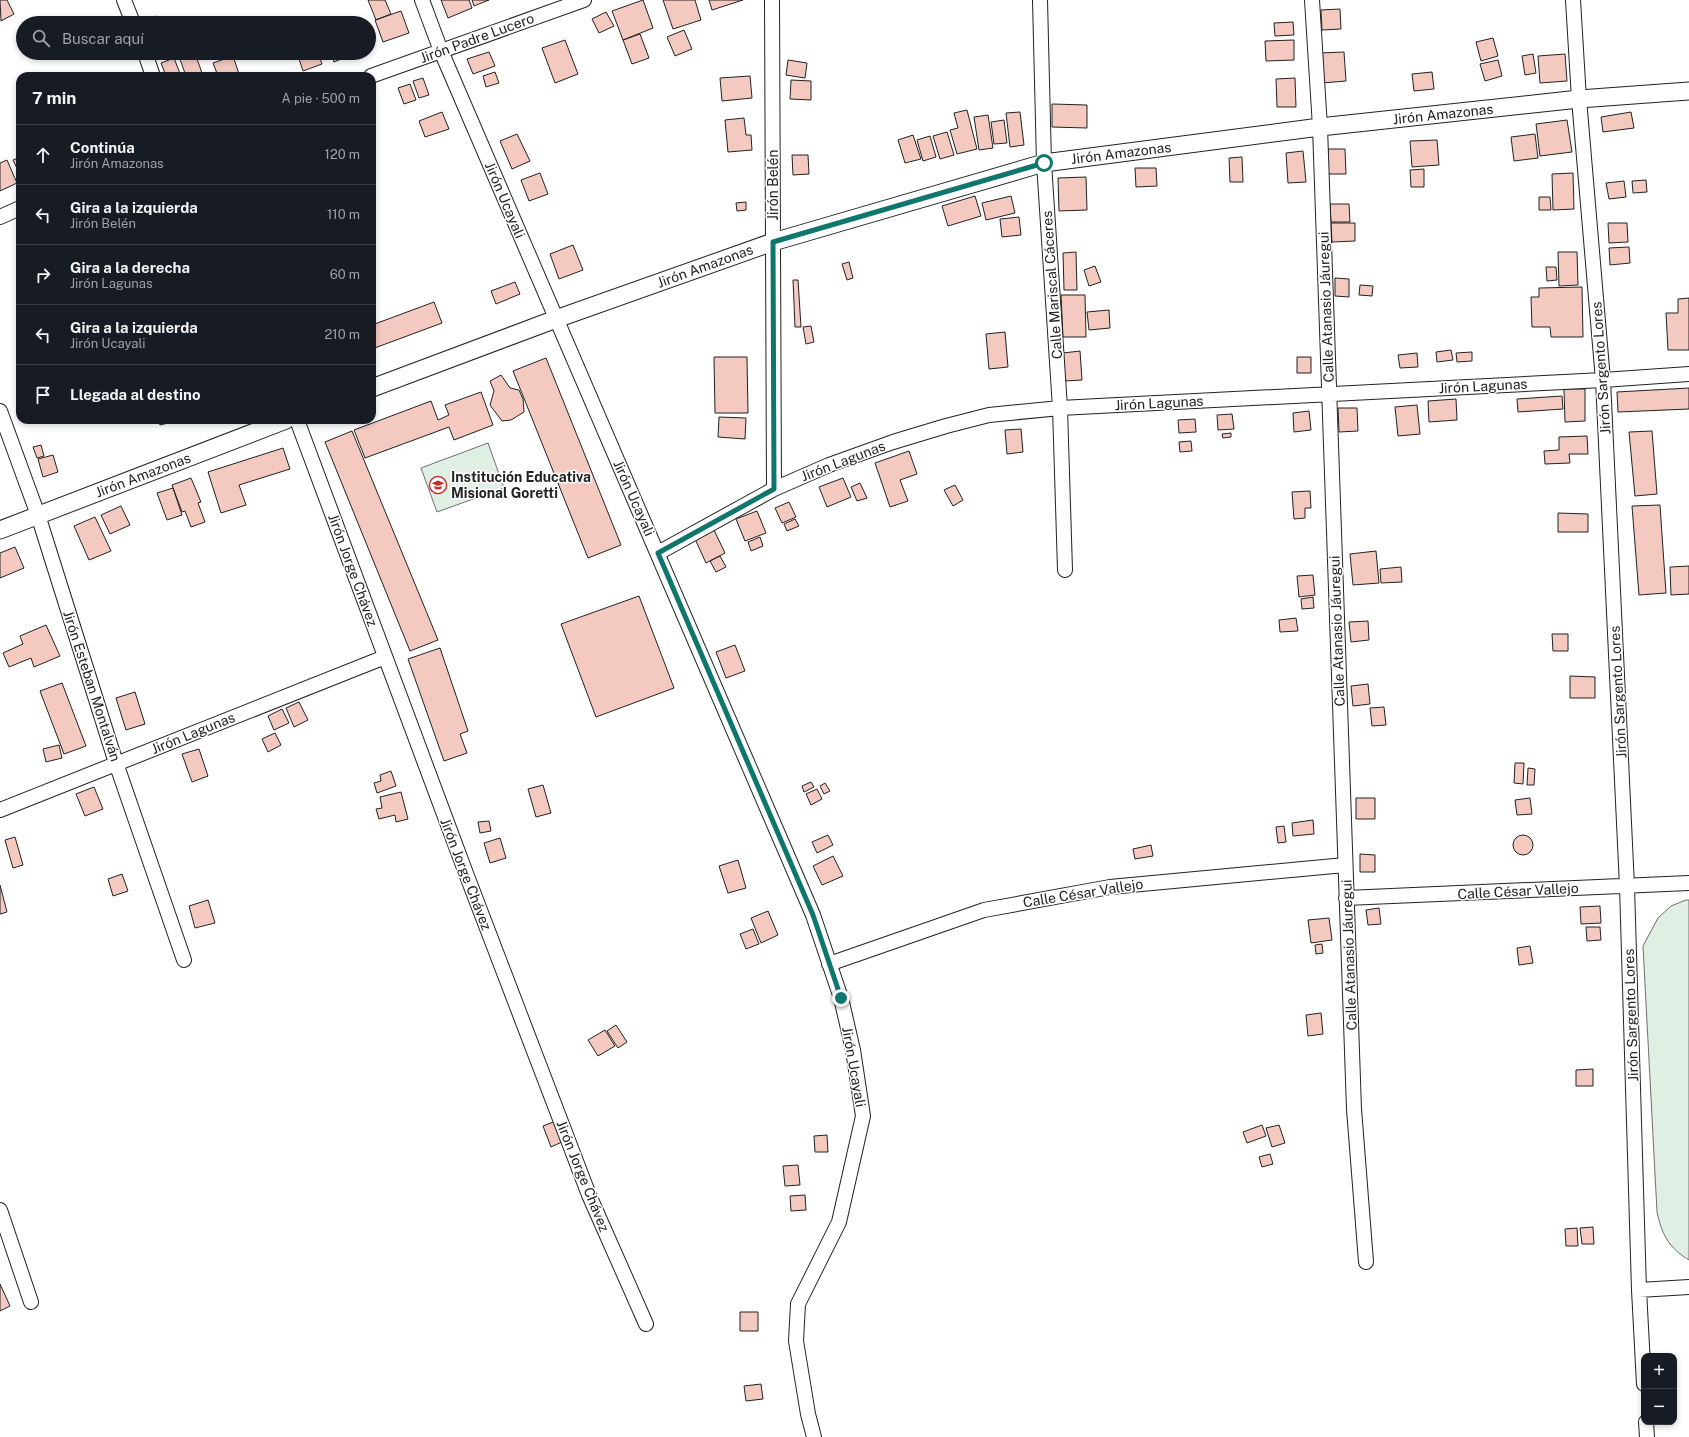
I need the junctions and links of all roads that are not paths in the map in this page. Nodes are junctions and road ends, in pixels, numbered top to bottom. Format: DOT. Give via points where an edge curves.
graph roads {
  1 [pos="124,0"];
  2 [pos="422,0"];
  3 [pos="584,0"];
  4 [pos="772,0"];
  5 [pos="1040,0"];
  6 [pos="1312,0"];
  7 [pos="1573,0"];
  8 [pos="130,16"];
  9 [pos="441,51"];
  10 [pos="147,60"];
  11 [pos="152,72"];
  12 [pos="376,74"];
  13 [pos="1689,91"];
  14 [pos="1579,99"];
  15 [pos="1320,127"];
  16 [pos="1044,163"];
  17 [pos="16,210"];
  18 [pos="0,217"];
  19 [pos="773,242"];
  20 [pos="556,319"];
  21 [pos="1689,374"];
  22 [pos="1603,380"];
  23 [pos="376,386"];
  24 [pos="1329,393"];
  25 [pos="1060,408"];
  26 [pos="0,411"];
  27 [pos="275,424"];
  28 [pos="298,424"];
  29 [pos="774,489"];
  30 [pos="38,514"];
  31 [pos="0,530"];
  32 [pos="658,553"];
  33 [pos="1065,570"];
  34 [pos="385,657"];
  35 [pos="116,764"];
  36 [pos="0,810"];
  37 [pos="1345,865"];
  38 [pos="1689,883"];
  39 [pos="1627,886"];
  40 [pos="1346,898"];
  41 [pos="184,960"];
  42 [pos="829,964"];
  43 [pos="0,1210"];
  44 [pos="1366,1262"];
  45 [pos="1689,1287"];
  46 [pos="1639,1290"];
  47 [pos="31,1302"];
  48 [pos="646,1324"];
  49 [pos="1642,1353"];
  50 [pos="1646,1425"];
  51 [pos="814,1437"];
  52 [pos="1647,1437"];
  1 -- 8 [label="street"];
  2 -- 9 [label="street, Jirón Ucayali"];
  3 -- 9 [label="street, Jirón Padre Lucero"];
  4 -- 19 [label="street, Jirón Belén"];
  5 -- 16 [label="street, Calle Mariscal Cáceres"];
  6 -- 15 [label="street, Calle Atanasio Jáuregui"];
  7 -- 14 [label="street, Jirón Sargento Lores"];
  9 -- 12 [label="street, Jirón Padre Lucero"];
  9 -- 20 [label="street, Jirón Ucayali"];
  10 -- 11 [label="street"];
  13 -- 14 [label="street, Jirón Amazonas"];
  14 -- 15 [label="street, Jirón Amazonas"];
  14 -- 22 [label="street, Jirón Sargento Lores"];
  15 -- 16 [label="street, Jirón Amazonas"];
  15 -- 24 [label="street, Calle Atanasio Jáuregui"];
  16 -- 19 [label="street, Jirón Amazonas"];
  16 -- 25 [label="street, Calle Mariscal Cáceres"];
  17 -- 18 [label="street"];
  19 -- 20 [label="street, Jirón Amazonas"];
  19 -- 29 [label="street, Jirón Belén"];
  20 -- 23 [label="street, Jirón Amazonas"];
  20 -- 32 [label="street, Jirón Ucayali"];
  21 -- 22 [label="street, Jirón Lagunas"];
  22 -- 24 [label="street, Jirón Lagunas"];
  22 -- 39 [label="street, Jirón Sargento Lores"];
  24 -- 25 [label="street, Jirón Lagunas"];
  24 -- 37 [label="street, Calle Atanasio Jáuregui"];
  25 -- 29 [label="street, Jirón Lagunas" via="989,415 946,426 829,465"];
  25 -- 33 [label="street, Calle Mariscal Cáceres"];
  26 -- 30 [label="street, Jirón Esteban Montalván"];
  27 -- 30 [label="street, Jirón Amazonas"];
  28 -- 34 [label="street, Jirón Jorge Chávez"];
  29 -- 32 [label="street, Jirón Lagunas"];
  30 -- 31 [label="street, Jirón Amazonas"];
  30 -- 35 [label="street, Jirón Esteban Montalván"];
  32 -- 42 [label="street, Jirón Ucayali" via="813,915"];
  34 -- 35 [label="street, Jirón Lagunas"];
  34 -- 48 [label="street, Jirón Jorge Chávez" via="586,1187"];
  35 -- 36 [label="street, Jirón Lagunas"];
  35 -- 41 [label="street, Jirón Esteban Montalván"];
  37 -- 40 [label="street, Calle Atanasio Jáuregui"];
  37 -- 42 [label="street, Calle César Vallejo" via="1110,887 984,910"];
  38 -- 39 [label="street, Calle César Vallejo"];
  39 -- 40 [label="street, Calle César Vallejo"];
  39 -- 46 [label="street, Jirón Sargento Lores"];
  40 -- 44 [label="street, Calle Atanasio Jáuregui" via="1354,1109"];
  42 -- 51 [label="street, Jirón Ucayali" via="841,998 853,1050 863,1116 839,1222 798,1304 796,1341"];
  43 -- 47 [label="street"];
  45 -- 46 [label="street"];
  46 -- 49 [label="street, Jirón Sargento Lores"];
  50 -- 52 [label="street"];
}
